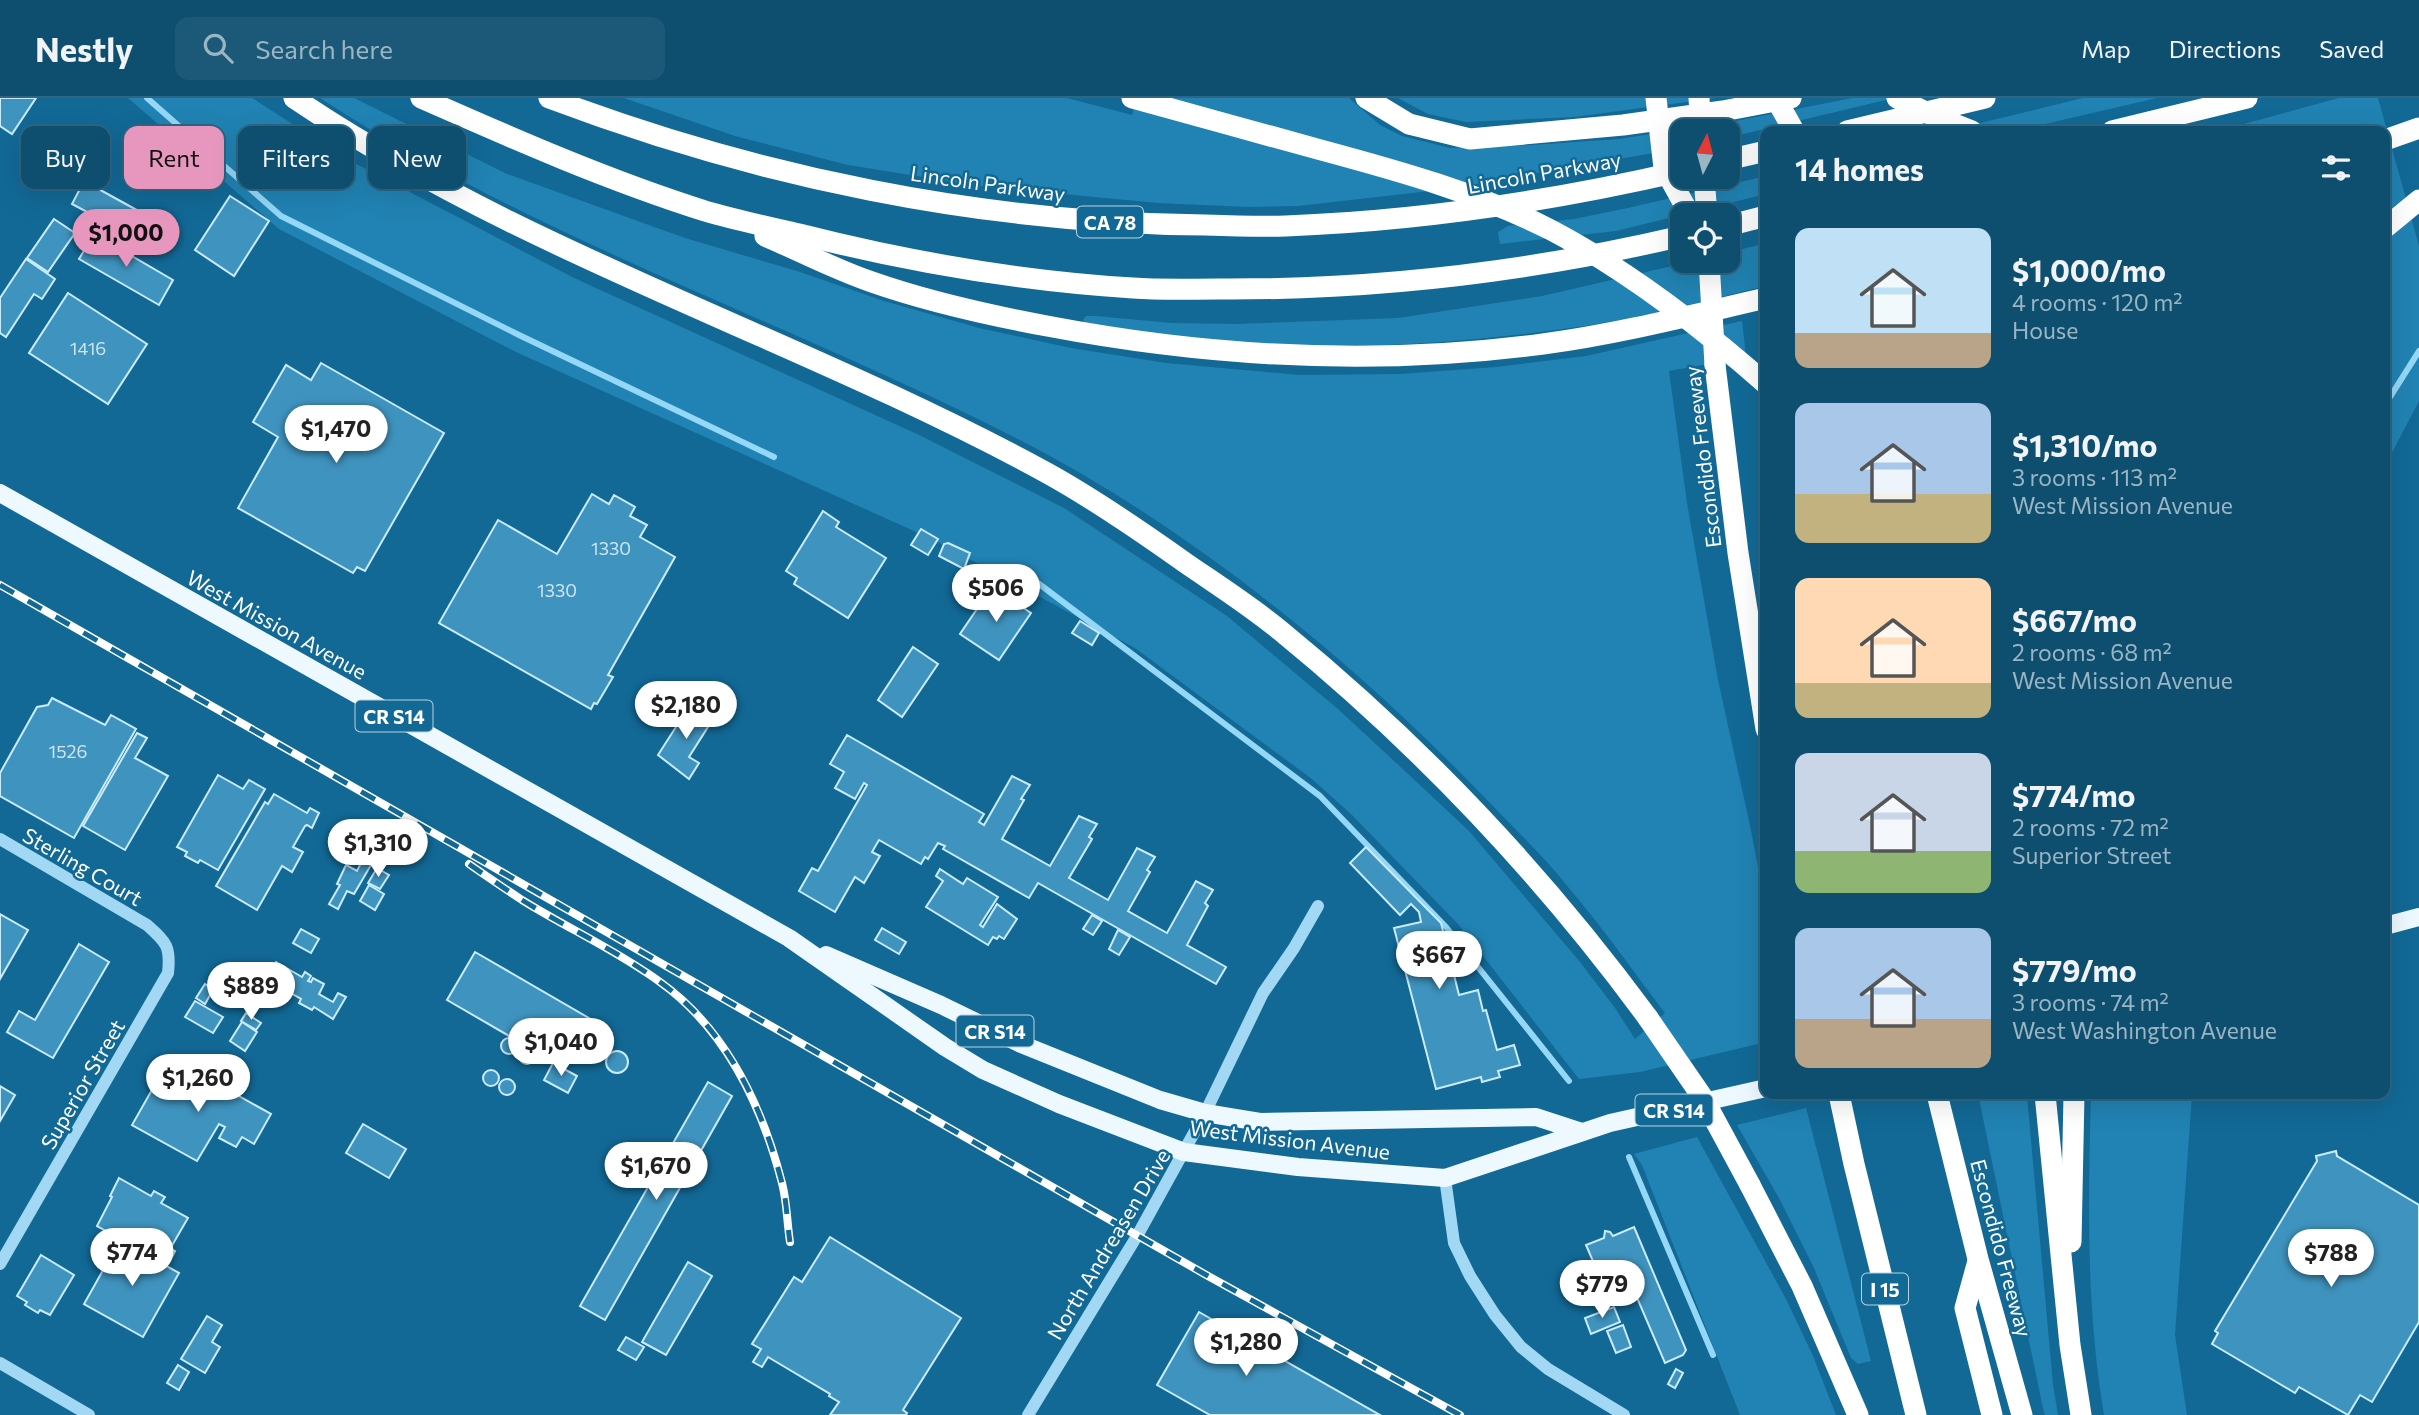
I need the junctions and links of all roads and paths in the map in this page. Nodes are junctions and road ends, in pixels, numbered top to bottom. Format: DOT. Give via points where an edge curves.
graph roads {
  1 [pos="294,98"];
  2 [pos="421,98"];
  3 [pos="549,98"];
  4 [pos="1132,98"];
  5 [pos="1366,98"];
  6 [pos="1656,98"];
  7 [pos="1699,98"];
  8 [pos="1897,98"];
  9 [pos="1985,98"];
  10 [pos="2247,98"];
  11 [pos="1783,101"];
  12 [pos="1700,119"];
  13 [pos="1783,126"];
  14 [pos="1792,126"];
  15 [pos="1868,126"];
  16 [pos="1959,126"];
  17 [pos="2132,126"];
  18 [pos="2419,128"];
  19 [pos="2390,137"];
  20 [pos="1760,152"];
  21 [pos="1740,157"];
  22 [pos="1670,173"];
  23 [pos="2419,200"];
  24 [pos="1683,203"];
  25 [pos="708,212"];
  26 [pos="1760,218"];
  27 [pos="1740,223"];
  28 [pos="2390,224"];
  29 [pos="1670,239"];
  30 [pos="1710,273"];
  31 [pos="1760,299"];
  32 [pos="1760,379"];
  33 [pos="0,493"];
  34 [pos="1760,691"];
  35 [pos="0,839"];
  36 [pos="1318,906"];
  37 [pos="2419,917"];
  38 [pos="147,925"];
  39 [pos="2390,925"];
  40 [pos="789,938"];
  41 [pos="1760,1089"];
  42 [pos="1840,1099"];
  43 [pos="1938,1099"];
  44 [pos="2074,1099"];
  45 [pos="2046,1100"];
  46 [pos="1205,1113"];
  47 [pos="1582,1132"];
  48 [pos="1184,1152"];
  49 [pos="1445,1178"];
  50 [pos="1978,1258"];
  51 [pos="0,1264"];
  52 [pos="2070,1345"];
  53 [pos="0,1363"];
  54 [pos="1858,1414"];
  55 [pos="89,1415"];
  56 [pos="1028,1415"];
  57 [pos="1624,1415"];
  58 [pos="1916,1415"];
  59 [pos="1992,1415"];
  60 [pos="2022,1415"];
  61 [pos="2081,1415"];
  1 -- 54 [label="highway, bridge" via="383,154 513,225 912,405 1047,473 1107,509 1280,630 1453,788 1554,897 1648,1018 1703,1098 1750,1185 1802,1286"];
  2 -- 25 [label="highway" via="561,159"];
  3 -- 22 [label="highway, Lincoln Parkway / CA 78" via="668,140 801,176 1084,221 1284,226 1374,221 1524,203"];
  4 -- 32 [label="highway, bridge" via="1400,172 1552,230 1643,286 1708,333"];
  5 -- 11 [label="highway" via="1409,124 1470,139 1623,125"];
  6 -- 24 [label="highway, bridge" via="1664,168"];
  7 -- 12 [label="highway, bridge"];
  8 -- 16 [label="highway, bridge"];
  9 -- 15 [label="highway"];
  10 -- 17 [label="highway"];
  11 -- 13 [label="highway"];
  11 -- 14 [label="highway"];
  18 -- 19 [label="highway"];
  20 -- 21 [label="highway"];
  23 -- 28 [label="highway"];
  25 -- 29 [label="highway" via="945,267 1135,288 1299,288 1438,280 1535,267"];
  25 -- 31 [label="highway" via="872,282 983,314 1101,337 1224,352 1334,356 1542,344 1624,331"];
  26 -- 27 [label="highway"];
  30 -- 34 [label="highway, Escondido Freeway, bridge" via="1715,366"];
  33 -- 40 [label="main road, West Mission Avenue / CR S14"];
  35 -- 38 [label="street, Sterling Court"];
  36 -- 46 [label="street, North Andreasen Drive" via="1263,993"];
  37 -- 39 [label="main road"];
  38 -- 51 [label="street, Superior Street" via="165,941 170,955 168,973"];
  40 -- 46 [label="main road, West Mission Avenue / CR S14" via="1021,1044 1160,1100"];
  40 -- 48 [label="main road, West Mission Avenue / CR S14" via="983,1070"];
  41 -- 47 [label="main road, West Mission Avenue / CR S14"];
  42 -- 58 [label="highway, I 15"];
  43 -- 50 [label="highway, Escondido Freeway"];
  44 -- 52 [label="highway"];
  45 -- 52 [label="highway"];
  46 -- 47 [label="main road, West Mission Avenue / CR S14" via="1261,1122 1536,1117"];
  46 -- 48 [label="street, North Andreasen Drive"];
  47 -- 49 [label="main road, West Mission Avenue / CR S14"];
  48 -- 49 [label="main road, West Mission Avenue / CR S14" via="1298,1167"];
  48 -- 56 [label="street, North Andreasen Drive"];
  49 -- 57 [label="street" via="1454,1243 1495,1315 1521,1347 1548,1368"];
  50 -- 59 [label="highway" via="1965,1308"];
  50 -- 60 [label="highway, Escondido Freeway"];
  52 -- 61 [label="highway"];
  53 -- 55 [label="street"];
}
